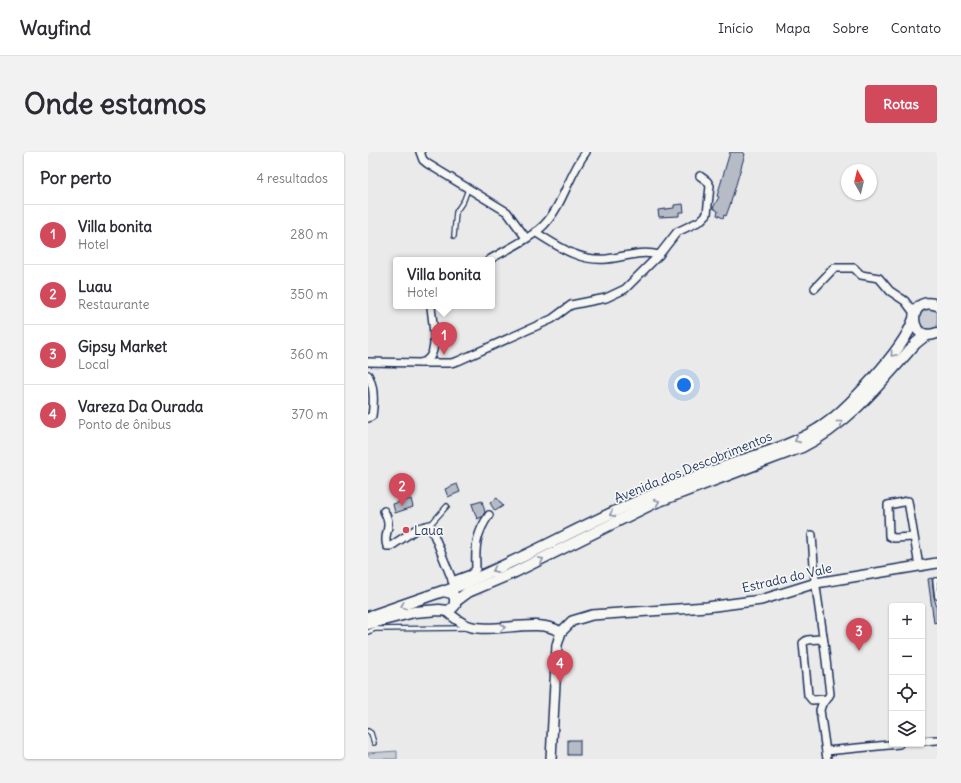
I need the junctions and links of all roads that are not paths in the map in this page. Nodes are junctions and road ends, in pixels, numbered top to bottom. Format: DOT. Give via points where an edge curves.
graph roads {
  1 [pos="420,152"];
  2 [pos="586,152"];
  3 [pos="700,176"];
  4 [pos="468,189"];
  5 [pos="535,232"];
  6 [pos="454,236"];
  7 [pos="526,238"];
  8 [pos="659,255"];
  9 [pos="494,257"];
  10 [pos="815,288"];
  11 [pos="937,298"];
  12 [pos="906,301"];
  13 [pos="929,304"];
  14 [pos="431,309"];
  15 [pos="914,317"];
  16 [pos="933,336"];
  17 [pos="434,347"];
  18 [pos="368,362"];
  19 [pos="421,363"];
  20 [pos="435,364"];
  21 [pos="368,375"];
  22 [pos="368,418"];
  23 [pos="447,506"];
  24 [pos="384,511"];
  25 [pos="489,515"];
  26 [pos="430,524"];
  27 [pos="812,535"];
  28 [pos="914,537"];
  29 [pos="937,563"];
  30 [pos="919,566"];
  31 [pos="937,580"];
  32 [pos="816,583"];
  33 [pos="448,588"];
  34 [pos="937,597"];
  35 [pos="456,601"];
  36 [pos="443,611"];
  37 [pos="368,617"];
  38 [pos="368,624"];
  39 [pos="470,627"];
  40 [pos="822,629"];
  41 [pos="368,632"];
  42 [pos="561,632"];
  43 [pos="814,639"];
  44 [pos="824,643"];
  45 [pos="828,699"];
  46 [pos="812,700"];
  47 [pos="820,710"];
  48 [pos="368,731"];
  49 [pos="937,740"];
  50 [pos="925,742"];
  51 [pos="374,743"];
  52 [pos="889,746"];
  53 [pos="826,755"];
  54 [pos="551,759"];
  1 -- 4 [label="street" via="428,164"];
  2 -- 5 [label="street" via="578,162 549,218"];
  3 -- 8 [label="street" via="709,183 707,214 700,222 677,232"];
  4 -- 6 [label="lane" via="456,212"];
  4 -- 7 [label="street" via="507,212"];
  5 -- 7 [label="street"];
  5 -- 8 [label="street" via="575,255 592,259 642,253"];
  7 -- 9 [label="street"];
  8 -- 20 [label="street" via="625,289 614,295 571,305 552,319 469,357 451,363"];
  10 -- 12 [label="street" via="834,268 854,268 861,275 880,278 890,291"];
  11 -- 13 [label="main road"];
  12 -- 13 [label="street"];
  12 -- 15 [label="street"];
  13 -- 15 [label="main road"];
  14 -- 17 [label="street"];
  15 -- 16 [label="main road" via="918,330"];
  15 -- 33 [label="main road, Avenida dos Descobrimentos, one-way" via="906,339 848,405 819,429 778,448 644,498 525,556"];
  35 -- 16 [label="main road, Avenida dos Descobrimentos, one-way" via="468,592 654,503 789,453 817,440 856,409 916,343"];
  17 -- 19 [label="street" via="431,359"];
  17 -- 20 [label="street"];
  18 -- 19 [label="street"];
  19 -- 20 [label="street"];
  21 -- 22 [label="street" via="372,388 373,410 372,416"];
  23 -- 26 [label="lane"];
  24 -- 26 [label="street" via="389,521 387,546"];
  25 -- 33 [label="street" via="480,528 476,569"];
  26 -- 33 [label="street"];
  27 -- 32 [label="street"];
  28 -- 28 [label="street" via="908,501 888,505 889,536"];
  28 -- 30 [label="street"];
  29 -- 30 [label="street, Estrada do Vale"];
  30 -- 32 [label="street, Estrada do Vale"];
  31 -- 34 [label="lane"];
  32 -- 40 [label="street"];
  32 -- 42 [label="street, Estrada do Vale" via="761,600 707,607 592,615 572,621"];
  33 -- 35 [label="main road"];
  33 -- 36 [label="main road" via="435,602"];
  33 -- 37 [label="main road, Avenida dos Descobrimentos, one-way"];
  35 -- 36 [label="main road, Avenida dos Descobrimentos" via="453,608"];
  36 -- 38 [label="main road" via="414,612"];
  36 -- 39 [label="street"];
  39 -- 41 [label="lane"];
  39 -- 42 [label="street, one-way" via="539,626"];
  40 -- 43 [label="street"];
  40 -- 44 [label="street"];
  42 -- 54 [label="street" via="557,645"];
  43 -- 44 [label="street" via="820,639"];
  43 -- 46 [label="street" via="803,643 808,695"];
  44 -- 45 [label="street" via="830,694"];
  45 -- 46 [label="street"];
  45 -- 47 [label="street"];
  46 -- 47 [label="street"];
  47 -- 53 [label="street"];
  48 -- 51 [label="lane"];
  49 -- 50 [label="street"];
  52 -- 53 [label="street"];
}
